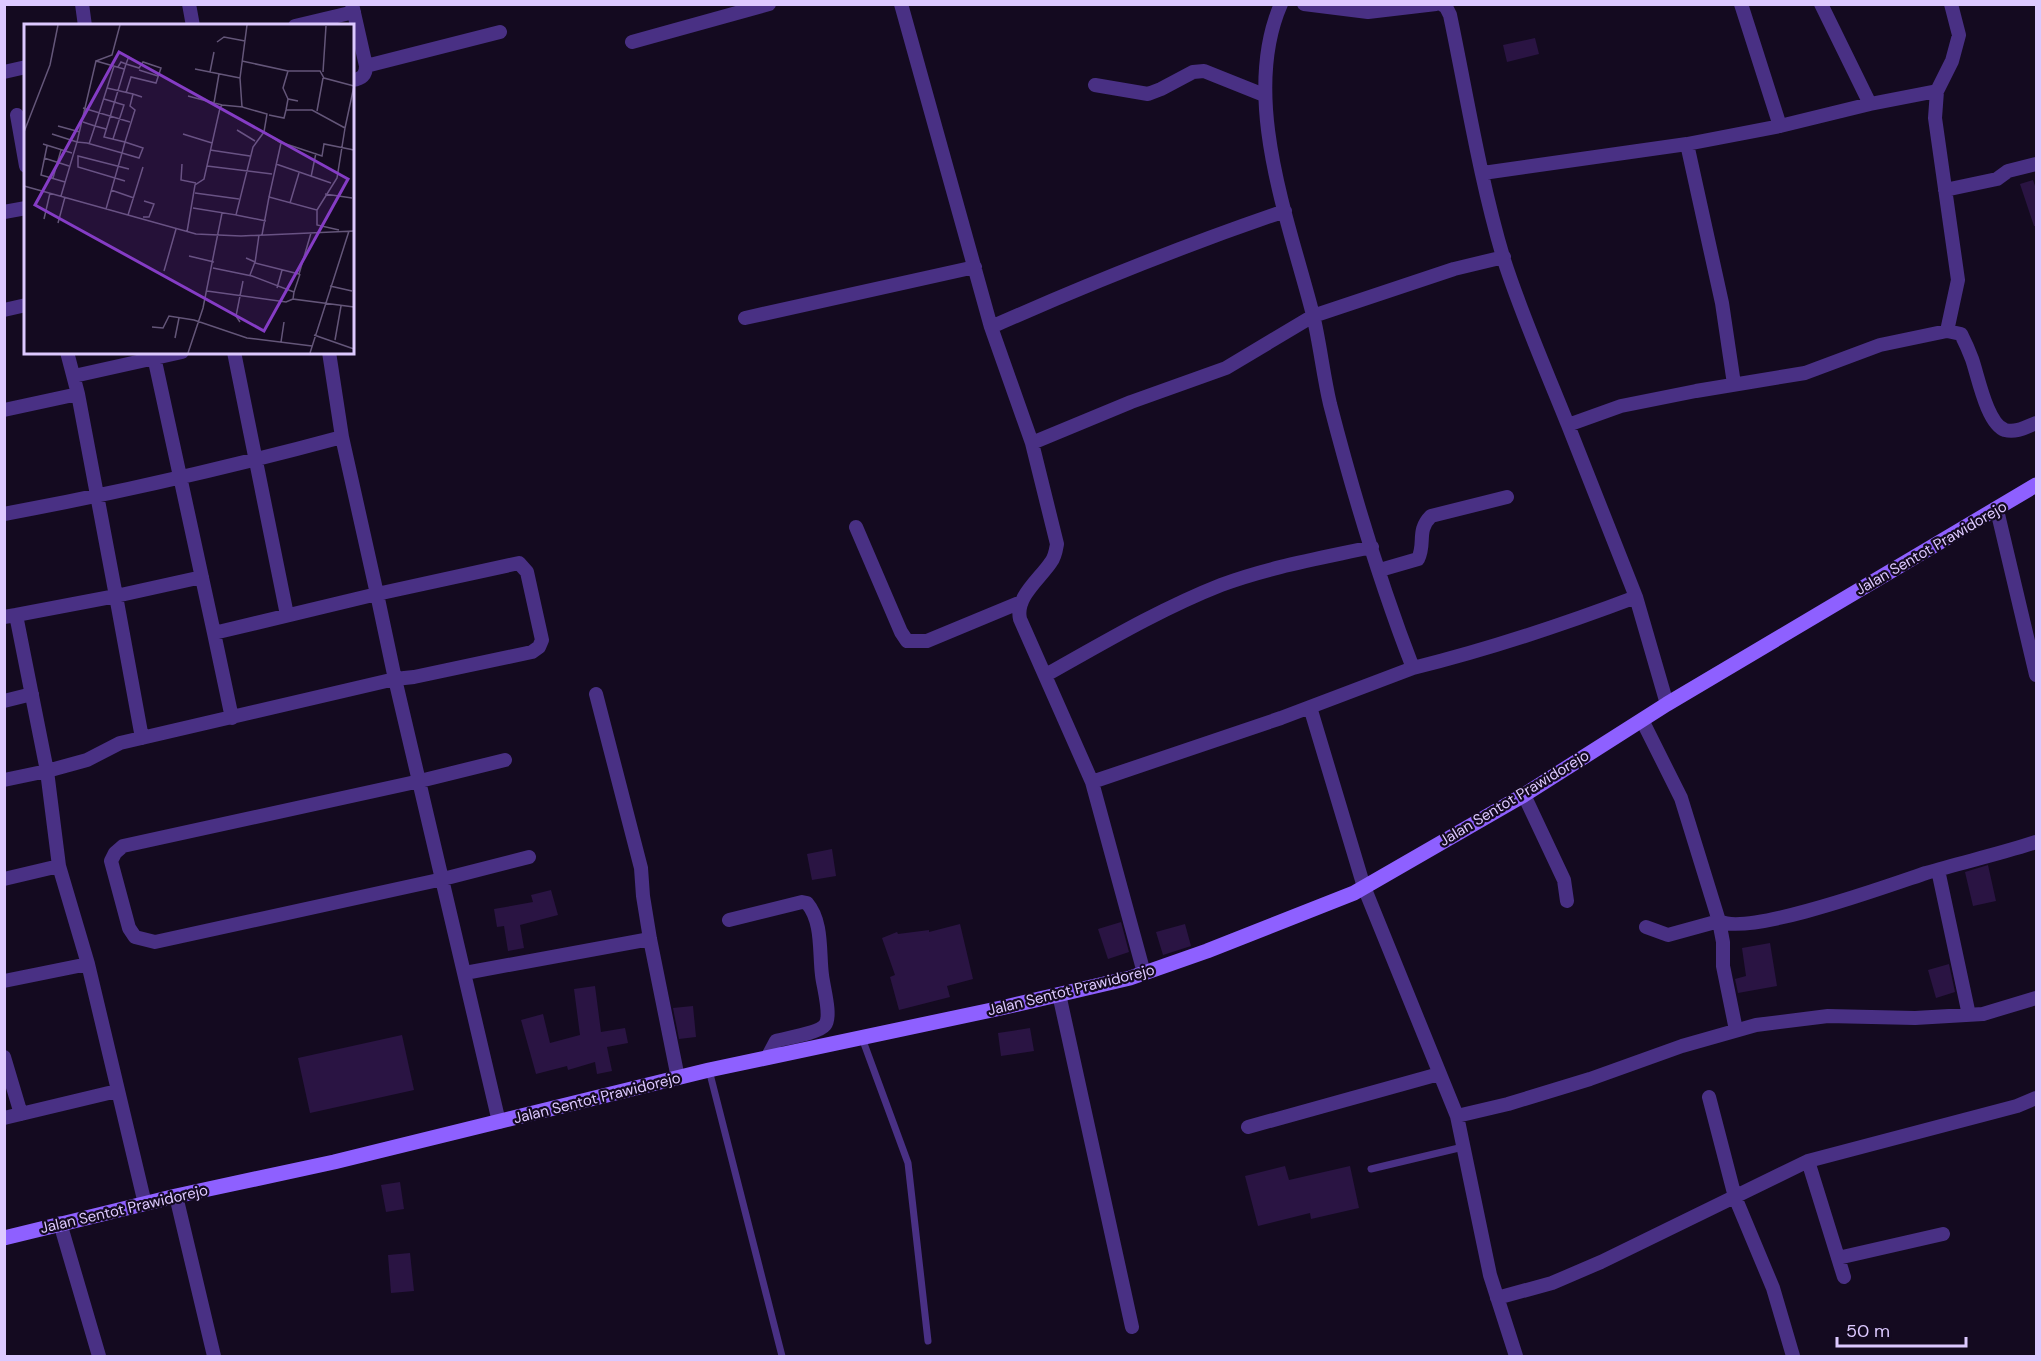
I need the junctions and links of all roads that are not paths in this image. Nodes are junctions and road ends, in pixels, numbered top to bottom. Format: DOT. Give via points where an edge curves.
graph roads {
  1 [pos="82,4"];
  2 [pos="189,4"];
  3 [pos="769,4"];
  4 [pos="901,4"];
  5 [pos="1281,4"];
  6 [pos="1304,4"];
  7 [pos="1436,4"];
  8 [pos="1441,4"];
  9 [pos="1741,4"];
  10 [pos="1821,4"];
  11 [pos="1950,4"];
  12 [pos="353,8"];
  13 [pos="86,24"];
  14 [pos="193,24"];
  15 [pos="301,24"];
  16 [pos="500,32"];
  17 [pos="632,42"];
  18 [pos="366,66"];
  19 [pos="24,67"];
  20 [pos="4,72"];
  21 [pos="354,79"];
  22 [pos="1095,86"];
  23 [pos="1937,91"];
  24 [pos="1264,95"];
  25 [pos="1870,104"];
  26 [pos="16,115"];
  27 [pos="1780,126"];
  28 [pos="1687,144"];
  29 [pos="24,156"];
  30 [pos="2037,164"];
  31 [pos="1483,173"];
  32 [pos="1945,190"];
  33 [pos="24,208"];
  34 [pos="1285,211"];
  35 [pos="4,212"];
  36 [pos="1503,257"];
  37 [pos="975,267"];
  38 [pos="24,305"];
  39 [pos="4,310"];
  40 [pos="1313,316"];
  41 [pos="745,318"];
  42 [pos="991,327"];
  43 [pos="1947,331"];
  44 [pos="68,354"];
  45 [pos="234,354"];
  46 [pos="329,354"];
  47 [pos="153,355"];
  48 [pos="74,376"];
  49 [pos="1734,384"];
  50 [pos="78,394"];
  51 [pos="4,410"];
  52 [pos="2037,423"];
  53 [pos="1568,425"];
  54 [pos="342,437"];
  55 [pos="1032,444"];
  56 [pos="255,460"];
  57 [pos="181,477"];
  58 [pos="2037,485"];
  59 [pos="97,497"];
  60 [pos="1507,497"];
  61 [pos="1997,510"];
  62 [pos="4,514"];
  63 [pos="855,527"];
  64 [pos="1372,547"];
  65 [pos="1380,570"];
  66 [pos="202,577"];
  67 [pos="377,594"];
  68 [pos="116,596"];
  69 [pos="1636,597"];
  70 [pos="1021,602"];
  71 [pos="286,615"];
  72 [pos="10,616"];
  73 [pos="214,633"];
  74 [pos="1413,668"];
  75 [pos="1046,675"];
  76 [pos="2037,675"];
  77 [pos="395,679"];
  78 [pos="32,694"];
  79 [pos="596,694"];
  80 [pos="4,701"];
  81 [pos="1667,704"];
  82 [pos="1310,707"];
  83 [pos="232,718"];
  84 [pos="1642,720"];
  85 [pos="142,738"];
  86 [pos="505,760"];
  87 [pos="47,771"];
  88 [pos="4,780"];
  89 [pos="420,782"];
  90 [pos="1092,782"];
  91 [pos="1524,795"];
  92 [pos="2037,842"];
  93 [pos="529,857"];
  94 [pos="59,866"];
  95 [pos="1938,870"];
  96 [pos="4,879"];
  97 [pos="443,879"];
  98 [pos="1364,887"];
  99 [pos="1567,901"];
  100 [pos="729,920"];
  101 [pos="1719,921"];
  102 [pos="1646,927"];
  103 [pos="650,939"];
  104 [pos="88,964"];
  105 [pos="465,973"];
  106 [pos="1144,973"];
  107 [pos="4,981"];
  108 [pos="1059,994"];
  109 [pos="2037,998"];
  110 [pos="1970,1015"];
  111 [pos="1736,1030"];
  112 [pos="862,1038"];
  113 [pos="4,1058"];
  114 [pos="768,1058"];
  115 [pos="710,1070"];
  116 [pos="1439,1074"];
  117 [pos="678,1078"];
  118 [pos="117,1091"];
  119 [pos="1709,1097"];
  120 [pos="2037,1098"];
  121 [pos="21,1114"];
  122 [pos="1456,1116"];
  123 [pos="4,1118"];
  124 [pos="499,1122"];
  125 [pos="1248,1127"];
  126 [pos="1463,1147"];
  127 [pos="1808,1161"];
  128 [pos="1371,1169"];
  129 [pos="176,1196"];
  130 [pos="1735,1197"];
  131 [pos="145,1204"];
  132 [pos="60,1223"];
  133 [pos="1943,1234"];
  134 [pos="4,1238"];
  135 [pos="1838,1258"];
  136 [pos="1844,1277"];
  137 [pos="1497,1298"];
  138 [pos="1132,1327"];
  139 [pos="928,1341"];
  140 [pos="99,1356"];
  141 [pos="214,1356"];
  142 [pos="783,1356"];
  143 [pos="1516,1356"];
  144 [pos="1793,1356"];
  1 -- 13 [label="street"];
  2 -- 14 [label="street"];
  3 -- 17 [label="street"];
  4 -- 37 [label="street"];
  5 -- 24 [label="street" via="1269,45"];
  6 -- 7 [label="street" via="1368,12"];
  8 -- 31 [label="street" via="1450,15"];
  9 -- 27 [label="street"];
  10 -- 25 [label="street"];
  11 -- 23 [label="street" via="1959,35"];
  12 -- 15 [label="street"];
  12 -- 18 [label="street"];
  16 -- 18 [label="street"];
  18 -- 21 [label="street" via="366,73"];
  19 -- 20 [label="street"];
  22 -- 24 [label="street" via="1148,94 1193,72 1204,71"];
  23 -- 25 [label="street"];
  23 -- 32 [label="street" via="1935,118"];
  24 -- 34 [label="street"];
  25 -- 27 [label="street"];
  26 -- 29 [label="street"];
  27 -- 28 [label="street"];
  28 -- 31 [label="street"];
  28 -- 49 [label="street" via="1722,303"];
  30 -- 32 [label="street" via="2008,171 1997,179"];
  31 -- 36 [label="street"];
  32 -- 43 [label="street" via="1958,280"];
  33 -- 35 [label="street"];
  34 -- 40 [label="street"];
  34 -- 42 [label="street" via="1075,290"];
  36 -- 40 [label="street" via="1454,269"];
  36 -- 53 [label="street"];
  37 -- 41 [label="street"];
  37 -- 42 [label="street"];
  38 -- 39 [label="street"];
  40 -- 55 [label="street" via="1226,368"];
  40 -- 64 [label="street" via="1330,403"];
  42 -- 55 [label="street"];
  43 -- 49 [label="street" via="1880,345 1805,372"];
  43 -- 52 [label="street" via="1961,333 1995,422 2004,429 2018,431"];
  44 -- 48 [label="street"];
  45 -- 56 [label="street"];
  46 -- 54 [label="street"];
  47 -- 48 [label="street"];
  47 -- 57 [label="street"];
  48 -- 50 [label="street"];
  49 -- 53 [label="street" via="1621,406"];
  50 -- 51 [label="street"];
  50 -- 59 [label="street"];
  53 -- 69 [label="street"];
  54 -- 56 [label="street"];
  54 -- 67 [label="street"];
  55 -- 70 [label="street" via="1058,544 1053,560"];
  56 -- 57 [label="street"];
  56 -- 71 [label="street"];
  57 -- 59 [label="street"];
  57 -- 66 [label="street"];
  58 -- 61 [label="main road, Jalan Sentot Prawidorejo"];
  59 -- 62 [label="street"];
  59 -- 68 [label="street"];
  60 -- 65 [label="street" via="1431,516 1424,524 1419,559"];
  61 -- 76 [label="street"];
  61 -- 81 [label="main road, Jalan Sentot Prawidorejo"];
  63 -- 70 [label="street" via="907,641 927,641"];
  64 -- 65 [label="street"];
  64 -- 75 [label="street" via="1222,585 1142,621"];
  65 -- 74 [label="street"];
  66 -- 68 [label="street"];
  66 -- 73 [label="street"];
  67 -- 71 [label="street"];
  67 -- 77 [label="street"];
  67 -- 77 [label="street" via="519,563 527,572 542,639 532,652"];
  68 -- 72 [label="street"];
  68 -- 85 [label="street"];
  69 -- 74 [label="street" via="1545,631"];
  69 -- 81 [label="street"];
  70 -- 75 [label="street" via="1020,619"];
  71 -- 73 [label="street"];
  72 -- 78 [label="street"];
  73 -- 83 [label="street"];
  74 -- 82 [label="street"];
  75 -- 90 [label="street"];
  77 -- 83 [label="street"];
  77 -- 89 [label="street"];
  78 -- 80 [label="street"];
  78 -- 87 [label="street"];
  79 -- 103 [label="street" via="641,868"];
  81 -- 84 [label="main road, Jalan Sentot Prawidorejo"];
  82 -- 90 [label="street"];
  82 -- 98 [label="street"];
  83 -- 85 [label="street"];
  84 -- 91 [label="main road, Jalan Sentot Prawidorejo"];
  84 -- 101 [label="street" via="1681,798"];
  85 -- 87 [label="street"];
  86 -- 89 [label="street"];
  87 -- 88 [label="street"];
  87 -- 94 [label="street"];
  89 -- 97 [label="street"];
  89 -- 97 [label="street" via="123,846 111,861 129,928 135,937 155,942"];
  90 -- 106 [label="street"];
  91 -- 98 [label="main road, Jalan Sentot Prawidorejo"];
  91 -- 99 [label="street" via="1564,880"];
  92 -- 95 [label="street"];
  93 -- 97 [label="street"];
  94 -- 96 [label="street"];
  94 -- 104 [label="street"];
  95 -- 101 [label="street" via="1788,916 1739,925"];
  95 -- 110 [label="street"];
  97 -- 105 [label="street"];
  98 -- 106 [label="main road, Jalan Sentot Prawidorejo"];
  98 -- 116 [label="street"];
  100 -- 114 [label="street" via="802,902 810,906 814,916 821,950 826,1022 820,1029 776,1041"];
  101 -- 102 [label="street" via="1668,935"];
  101 -- 111 [label="street"];
  103 -- 105 [label="street"];
  103 -- 117 [label="street"];
  104 -- 107 [label="street"];
  104 -- 118 [label="street"];
  105 -- 124 [label="street"];
  106 -- 108 [label="main road, Jalan Sentot Prawidorejo"];
  108 -- 112 [label="main road, Jalan Sentot Prawidorejo"];
  108 -- 138 [label="street"];
  109 -- 110 [label="street"];
  110 -- 111 [label="street" via="1828,1016"];
  111 -- 122 [label="street" via="1590,1079"];
  112 -- 114 [label="main road, Jalan Sentot Prawidorejo"];
  112 -- 139 [label="lane" via="908,1163"];
  113 -- 121 [label="street"];
  114 -- 115 [label="main road, Jalan Sentot Prawidorejo"];
  115 -- 117 [label="main road, Jalan Sentot Prawidorejo"];
  115 -- 142 [label="lane"];
  116 -- 122 [label="street"];
  116 -- 125 [label="street"];
  117 -- 124 [label="main road, Jalan Sentot Prawidorejo"];
  118 -- 121 [label="street"];
  118 -- 131 [label="street"];
  119 -- 130 [label="street"];
  120 -- 127 [label="street"];
  121 -- 123 [label="street"];
  122 -- 126 [label="street"];
  124 -- 129 [label="main road, Jalan Sentot Prawidorejo"];
  126 -- 128 [label="lane"];
  126 -- 137 [label="street"];
  127 -- 130 [label="street"];
  127 -- 135 [label="street"];
  129 -- 131 [label="main road, Jalan Sentot Prawidorejo"];
  129 -- 141 [label="street"];
  130 -- 137 [label="street" via="1552,1283"];
  130 -- 144 [label="street" via="1773,1288"];
  131 -- 132 [label="main road, Jalan Sentot Prawidorejo"];
  132 -- 134 [label="main road, Jalan Sentot Prawidorejo"];
  132 -- 140 [label="street"];
  133 -- 135 [label="street"];
  135 -- 136 [label="street"];
  137 -- 143 [label="street"];
}
